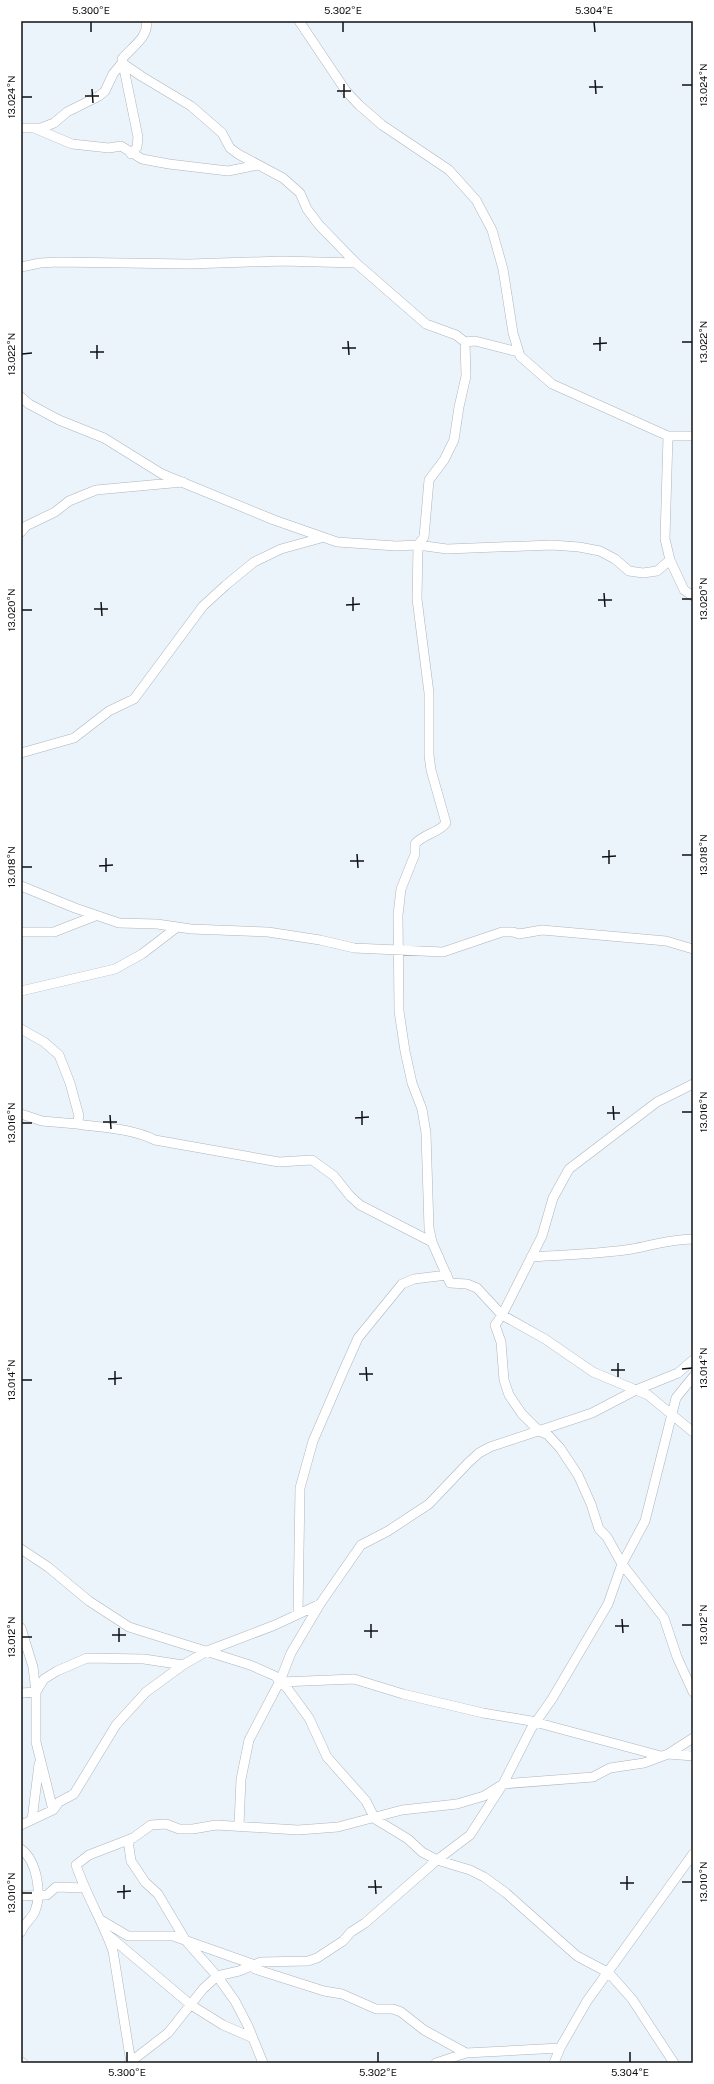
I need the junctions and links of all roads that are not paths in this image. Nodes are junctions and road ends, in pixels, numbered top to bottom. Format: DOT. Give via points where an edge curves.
graph roads {
  1 [pos="146,21"];
  2 [pos="299,21"];
  3 [pos="122,63"];
  4 [pos="21,128"];
  5 [pos="34,128"];
  6 [pos="132,154"];
  7 [pos="261,165"];
  8 [pos="356,263"];
  9 [pos="21,267"];
  10 [pos="465,342"];
  11 [pos="518,352"];
  12 [pos="21,397"];
  13 [pos="25,403"];
  14 [pos="668,436"];
  15 [pos="693,436"];
  16 [pos="183,482"];
  17 [pos="21,532"];
  18 [pos="321,538"];
  19 [pos="418,545"];
  20 [pos="670,560"];
  21 [pos="693,596"];
  22 [pos="21,753"];
  23 [pos="21,886"];
  24 [pos="95,916"];
  25 [pos="176,928"];
  26 [pos="21,932"];
  27 [pos="398,949"];
  28 [pos="693,949"];
  29 [pos="21,991"];
  30 [pos="21,1029"];
  31 [pos="693,1084"];
  32 [pos="21,1114"];
  33 [pos="77,1124"];
  34 [pos="693,1239"];
  35 [pos="432,1242"];
  36 [pos="531,1257"];
  37 [pos="447,1275"];
  38 [pos="502,1315"];
  39 [pos="693,1360"];
  40 [pos="678,1373"];
  41 [pos="693,1376"];
  42 [pos="636,1390"];
  43 [pos="670,1413"];
  44 [pos="539,1431"];
  45 [pos="693,1432"];
  46 [pos="21,1549"];
  47 [pos="622,1564"];
  48 [pos="320,1604"];
  49 [pos="298,1614"];
  50 [pos="21,1628"];
  51 [pos="207,1652"];
  52 [pos="182,1665"];
  53 [pos="281,1682"];
  54 [pos="36,1692"];
  55 [pos="693,1692"];
  56 [pos="21,1693"];
  57 [pos="536,1723"];
  58 [pos="693,1738"];
  59 [pos="664,1755"];
  60 [pos="40,1756"];
  61 [pos="693,1756"];
  62 [pos="503,1784"];
  63 [pos="53,1810"];
  64 [pos="375,1819"];
  65 [pos="32,1820"];
  66 [pos="21,1825"];
  67 [pos="239,1825"];
  68 [pos="128,1840"];
  69 [pos="21,1849"];
  70 [pos="693,1854"];
  71 [pos="437,1860"];
  72 [pos="84,1888"];
  73 [pos="21,1896"];
  74 [pos="39,1896"];
  75 [pos="100,1919"];
  76 [pos="21,1932"];
  77 [pos="107,1934"];
  78 [pos="186,1941"];
  79 [pos="255,1965"];
  80 [pos="609,1973"];
  81 [pos="217,1976"];
  82 [pos="191,2005"];
  83 [pos="253,2038"];
  84 [pos="560,2048"];
  85 [pos="466,2053"];
  86 [pos="130,2063"];
  87 [pos="263,2063"];
  88 [pos="436,2063"];
  89 [pos="554,2063"];
  90 [pos="674,2063"];
  1 -- 3 [label="street" via="147,31 122,59"];
  2 -- 11 [label="street" via="359,106 382,125 449,170 476,200 492,230 503,269"];
  3 -- 5 [label="street" via="99,96 67,112 54,123"];
  3 -- 6 [label="street" via="138,137"];
  3 -- 7 [label="street" via="191,106 222,133 230,148 247,160"];
  4 -- 5 [label="street"];
  5 -- 6 [label="street" via="72,144 109,148 121,146"];
  6 -- 7 [label="street" via="153,161 228,171"];
  7 -- 8 [label="street" via="300,193 319,225 331,234"];
  8 -- 9 [label="street" via="282,260 188,264 58,262"];
  8 -- 10 [label="street" via="426,324 456,335"];
  10 -- 11 [label="street" via="475,341"];
  10 -- 19 [label="street" via="466,376 458,407 454,440 444,460 429,480 424,536"];
  11 -- 14 [label="street" via="552,384"];
  12 -- 13 [label="street"];
  13 -- 16 [label="street" via="104,438 145,464"];
  14 -- 15 [label="street"];
  14 -- 20 [label="street" via="665,539"];
  16 -- 17 [label="street" via="96,490 69,501 55,512 26,526"];
  16 -- 18 [label="street"];
  18 -- 19 [label="street" via="396,546"];
  18 -- 22 [label="street" via="281,549 254,562 226,585 203,606 134,699 109,711 74,738"];
  19 -- 20 [label="street" via="447,549 552,545 579,547 600,551 629,571 643,574 657,570"];
  19 -- 27 [label="street" via="417,599 429,693 429,755 446,823 420,838 415,844 416,854 401,889"];
  20 -- 21 [label="street" via="684,590"];
  23 -- 24 [label="street"];
  24 -- 25 [label="street" via="119,923 157,924"];
  24 -- 26 [label="street" via="54,932"];
  25 -- 27 [label="street" via="268,932 354,948"];
  25 -- 29 [label="street" via="142,954 115,969"];
  27 -- 28 [label="street" via="443,952 502,932 519,934 542,930 666,941"];
  27 -- 35 [label="street" via="401,1028 412,1083 422,1109 426,1133 428,1228"];
  30 -- 33 [label="street" via="44,1042 59,1055 79,1116"];
  31 -- 36 [label="street" via="657,1102 569,1169 553,1198 542,1236"];
  32 -- 33 [label="street" via="42,1121"];
  33 -- 35 [label="street" via="279,1162 312,1160 334,1176 360,1205"];
  34 -- 36 [label="street" via="671,1240 617,1250"];
  35 -- 37 [label="street"];
  36 -- 38 [label="street"];
  37 -- 38 [label="street" via="450,1283 467,1284 477,1288"];
  37 -- 49 [label="street" via="414,1279 402,1284 358,1338 342,1374 313,1441 300,1488"];
  38 -- 42 [label="street" via="545,1339 593,1372"];
  38 -- 44 [label="street" via="495,1325 501,1342 504,1380 509,1396"];
  39 -- 40 [label="street" via="685,1370"];
  40 -- 41 [label="street"];
  40 -- 42 [label="street"];
  41 -- 43 [label="street" via="676,1398"];
  42 -- 43 [label="street" via="648,1395"];
  42 -- 44 [label="street" via="592,1413"];
  43 -- 45 [label="street"];
  43 -- 47 [label="street" via="645,1521"];
  44 -- 47 [label="street" via="548,1435 560,1448 578,1475 599,1529 607,1537"];
  44 -- 48 [label="street" via="479,1453 429,1504 361,1545"];
  46 -- 51 [label="street" via="48,1567 89,1601 129,1627"];
  47 -- 55 [label="street" via="664,1618 677,1657"];
  47 -- 57 [label="street" via="600,1619"];
  48 -- 49 [label="street"];
  48 -- 53 [label="street" via="291,1653"];
  49 -- 51 [label="street"];
  50 -- 54 [label="street" via="33,1667"];
  51 -- 52 [label="street"];
  51 -- 53 [label="street" via="250,1665 275,1676"];
  52 -- 54 [label="street" via="144,1659 87,1658 57,1670 44,1679"];
  52 -- 63 [label="street" via="146,1692 116,1724 74,1794 59,1802"];
  53 -- 57 [label="street" via="354,1679 410,1696"];
  53 -- 64 [label="street" via="308,1718 327,1757 366,1801"];
  53 -- 67 [label="street" via="249,1740 241,1779"];
  54 -- 56 [label="street"];
  54 -- 60 [label="street" via="36,1742"];
  57 -- 59 [label="street"];
  57 -- 62 [label="street"];
  58 -- 59 [label="street"];
  59 -- 61 [label="street"];
  59 -- 62 [label="street" via="644,1763 610,1768 593,1777"];
  60 -- 63 [label="street"];
  60 -- 65 [label="street"];
  62 -- 64 [label="street" via="484,1796 457,1804 402,1810"];
  62 -- 71 [label="street" via="470,1835"];
  63 -- 65 [label="street"];
  64 -- 67 [label="street" via="318,1830"];
  64 -- 71 [label="street"];
  65 -- 66 [label="street"];
  67 -- 68 [label="street" via="179,1829 166,1824 151,1825"];
  68 -- 72 [label="street" via="80,1861 76,1866"];
  68 -- 78 [label="street" via="131,1861 145,1882 158,1894"];
  69 -- 74 [label="street" via="34,1869"];
  70 -- 80 [label="street"];
  71 -- 79 [label="street" via="365,1923 350,1932 343,1941 317,1958 308,1962 261,1962"];
  71 -- 80 [label="street" via="470,1870 484,1878 506,1893 577,1956"];
  72 -- 74 [label="street" via="56,1887 47,1895"];
  72 -- 75 [label="street"];
  73 -- 74 [label="street"];
  74 -- 76 [label="street" via="35,1912 22,1927"];
  75 -- 77 [label="street"];
  75 -- 78 [label="street" via="128,1936 166,1935"];
  77 -- 82 [label="street"];
  77 -- 86 [label="street" via="113,1951"];
  78 -- 79 [label="street"];
  78 -- 81 [label="street"];
  79 -- 81 [label="street"];
  79 -- 85 [label="street" via="255,1969 266,1973 342,1994 376,2009 393,2009 401,2012 419,2027"];
  80 -- 84 [label="street" via="587,2001"];
  80 -- 90 [label="street" via="632,1999"];
  81 -- 82 [label="street" via="202,1989"];
  81 -- 83 [label="street" via="235,2001"];
  82 -- 83 [label="street" via="223,2025"];
  82 -- 86 [label="street" via="168,2033"];
  83 -- 87 [label="street"];
  84 -- 85 [label="street"];
  84 -- 89 [label="street"];
  85 -- 88 [label="street"];
}
